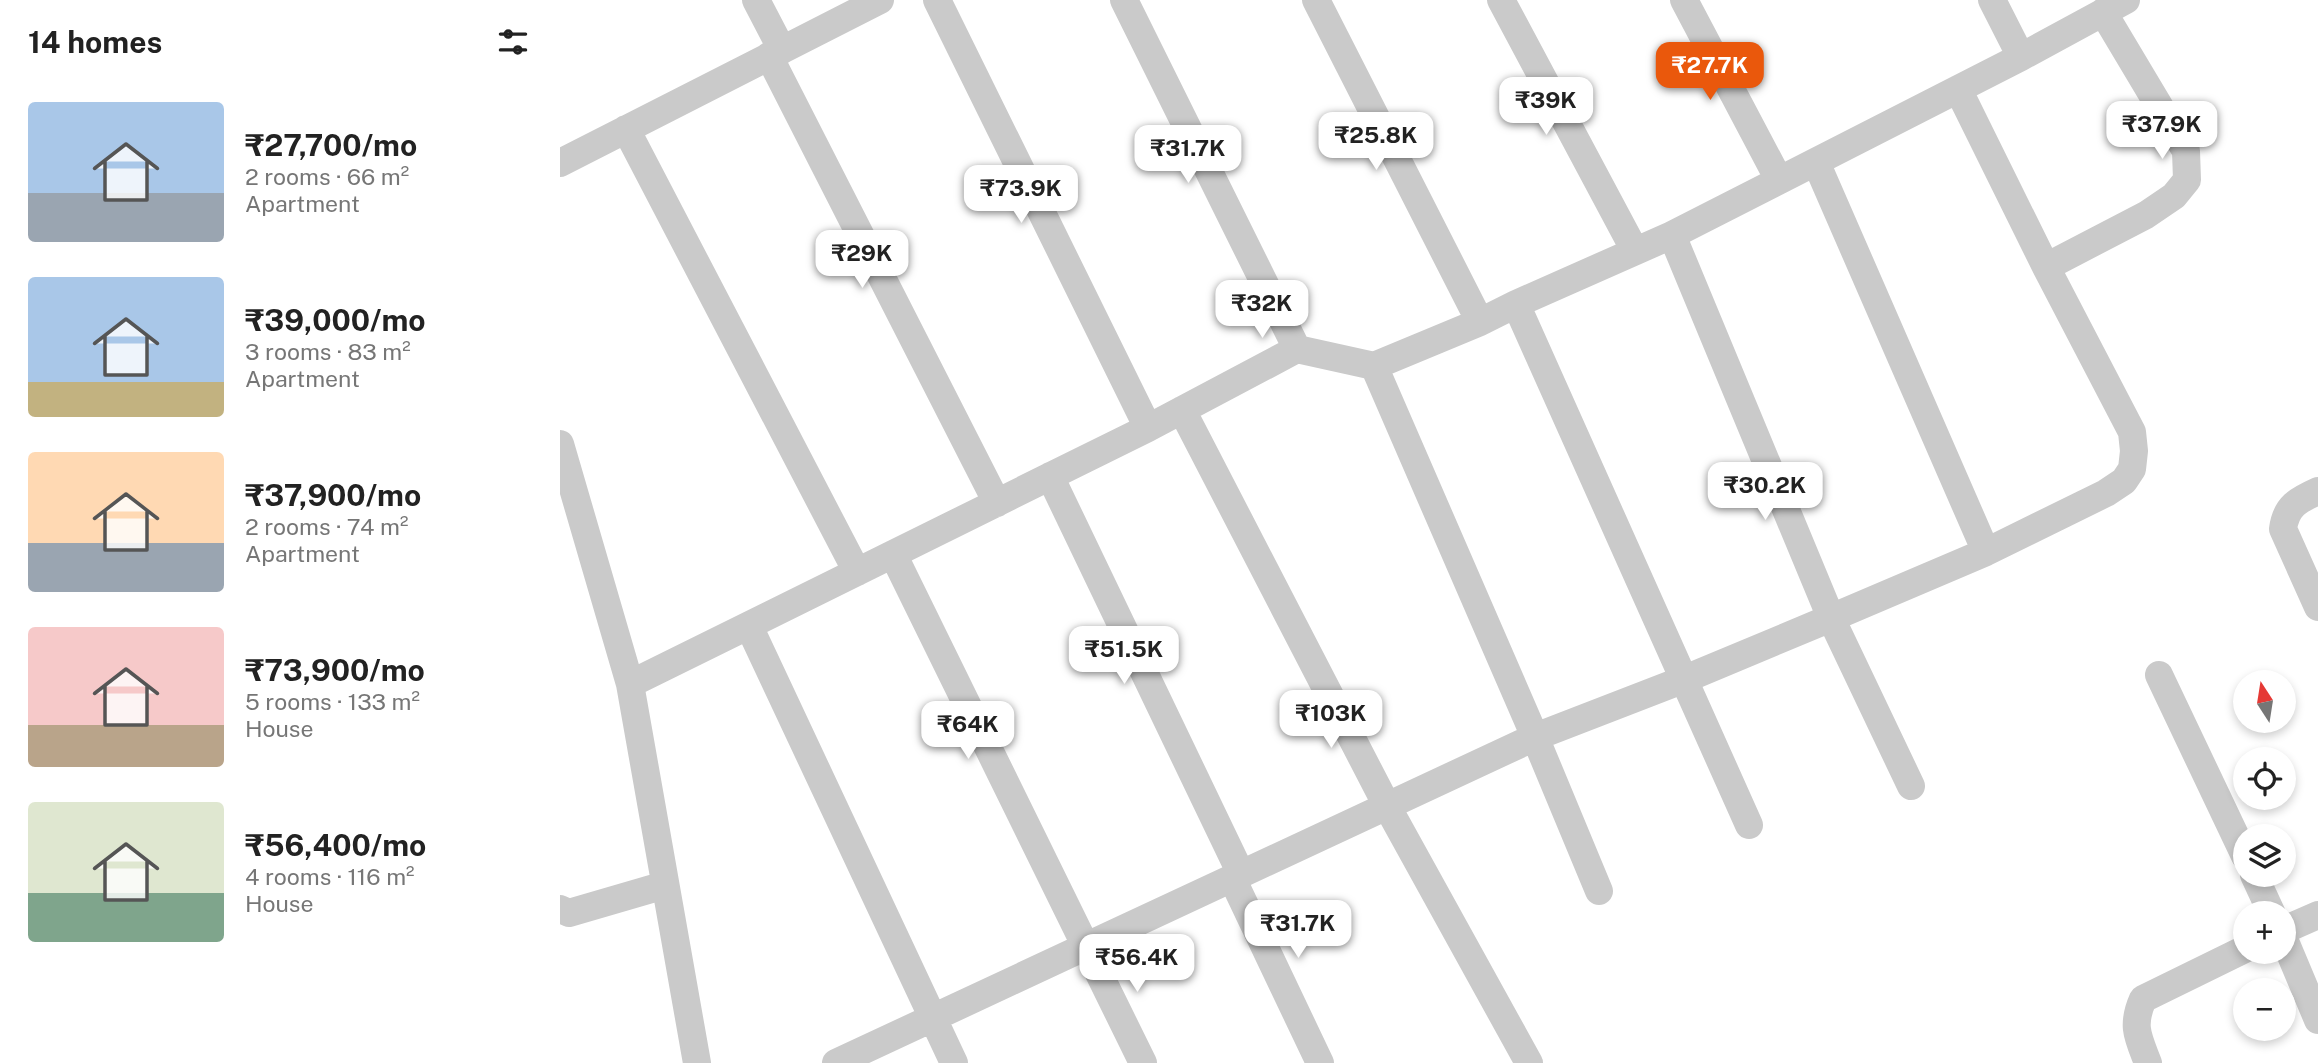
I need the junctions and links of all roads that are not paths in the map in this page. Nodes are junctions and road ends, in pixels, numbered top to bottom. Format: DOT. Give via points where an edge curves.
graph roads {
  1 [pos="756,0"];
  2 [pos="880,0"];
  3 [pos="937,0"];
  4 [pos="1124,0"];
  5 [pos="1316,0"];
  6 [pos="1501,0"];
  7 [pos="1684,0"];
  8 [pos="1992,0"];
  9 [pos="2114,6"];
  10 [pos="776,53"];
  11 [pos="2021,57"];
  12 [pos="1958,89"];
  13 [pos="626,129"];
  14 [pos="1816,162"];
  15 [pos="560,163"];
  16 [pos="1779,180"];
  17 [pos="1672,235"];
  18 [pos="1635,251"];
  19 [pos="2046,267"];
  20 [pos="1516,304"];
  21 [pos="1480,322"];
  22 [pos="1297,349"];
  23 [pos="1374,366"];
  24 [pos="1182,410"];
  25 [pos="1148,428"];
  26 [pos="560,444"];
  27 [pos="1050,477"];
  28 [pos="2318,491"];
  29 [pos="998,503"];
  30 [pos="1986,552"];
  31 [pos="893,554"];
  32 [pos="857,572"];
  33 [pos="2318,607"];
  34 [pos="1831,618"];
  35 [pos="749,626"];
  36 [pos="2160,675"];
  37 [pos="1685,679"];
  38 [pos="630,684"];
  39 [pos="1535,737"];
  40 [pos="1911,786"];
  41 [pos="1387,806"];
  42 [pos="1749,825"];
  43 [pos="2233,830"];
  44 [pos="1237,876"];
  45 [pos="666,885"];
  46 [pos="1599,891"];
  47 [pos="560,909"];
  48 [pos="2318,915"];
  49 [pos="2296,925"];
  50 [pos="1087,946"];
  51 [pos="2233,954"];
  52 [pos="2294,964"];
  53 [pos="932,1018"];
  54 [pos="2318,1020"];
  55 [pos="697,1063"];
  56 [pos="836,1063"];
  57 [pos="954,1063"];
  58 [pos="1143,1063"];
  59 [pos="1320,1063"];
  60 [pos="1528,1063"];
  61 [pos="2148,1063"];
  1 -- 10 [label="street"];
  2 -- 10 [label="street"];
  3 -- 25 [label="street"];
  4 -- 22 [label="street"];
  5 -- 21 [label="street"];
  6 -- 18 [label="street"];
  7 -- 16 [label="street"];
  8 -- 11 [label="street"];
  9 -- 11 [label="street"];
  9 -- 19 [label="street" via="2186,151 2187,180 2174,196 2146,215"];
  10 -- 13 [label="street"];
  10 -- 29 [label="street"];
  11 -- 12 [label="street"];
  12 -- 14 [label="street"];
  12 -- 19 [label="street"];
  13 -- 15 [label="street"];
  13 -- 32 [label="street"];
  14 -- 16 [label="street"];
  14 -- 30 [label="street"];
  16 -- 17 [label="street"];
  17 -- 18 [label="street"];
  17 -- 34 [label="street"];
  18 -- 20 [label="street"];
  19 -- 30 [label="street" via="2132,432 2132,468 2124,481 2106,493"];
  20 -- 21 [label="street"];
  20 -- 37 [label="street"];
  21 -- 23 [label="street"];
  22 -- 23 [label="street"];
  22 -- 24 [label="street"];
  23 -- 39 [label="street"];
  24 -- 25 [label="street"];
  24 -- 41 [label="street"];
  25 -- 27 [label="street"];
  26 -- 38 [label="street"];
  27 -- 29 [label="street"];
  27 -- 44 [label="street"];
  28 -- 33 [label="street" via="2298,500 2285,516 2283,529"];
  29 -- 31 [label="street"];
  30 -- 34 [label="street"];
  31 -- 32 [label="street"];
  31 -- 50 [label="street"];
  32 -- 35 [label="street"];
  34 -- 37 [label="street"];
  34 -- 40 [label="street"];
  35 -- 38 [label="street"];
  35 -- 53 [label="street"];
  36 -- 43 [label="street"];
  37 -- 39 [label="street"];
  37 -- 42 [label="street"];
  38 -- 45 [label="street"];
  39 -- 41 [label="street"];
  39 -- 46 [label="street"];
  41 -- 44 [label="street"];
  41 -- 60 [label="street"];
  44 -- 50 [label="street"];
  44 -- 59 [label="street"];
  45 -- 47 [label="street" via="569,913"];
  45 -- 55 [label="street"];
  48 -- 49 [label="street"];
  50 -- 53 [label="street"];
  50 -- 58 [label="street"];
  51 -- 61 [label="street" via="2143,999 2136,1015 2136,1032"];
  52 -- 54 [label="street"];
  53 -- 56 [label="street"];
  53 -- 57 [label="street"];
}
